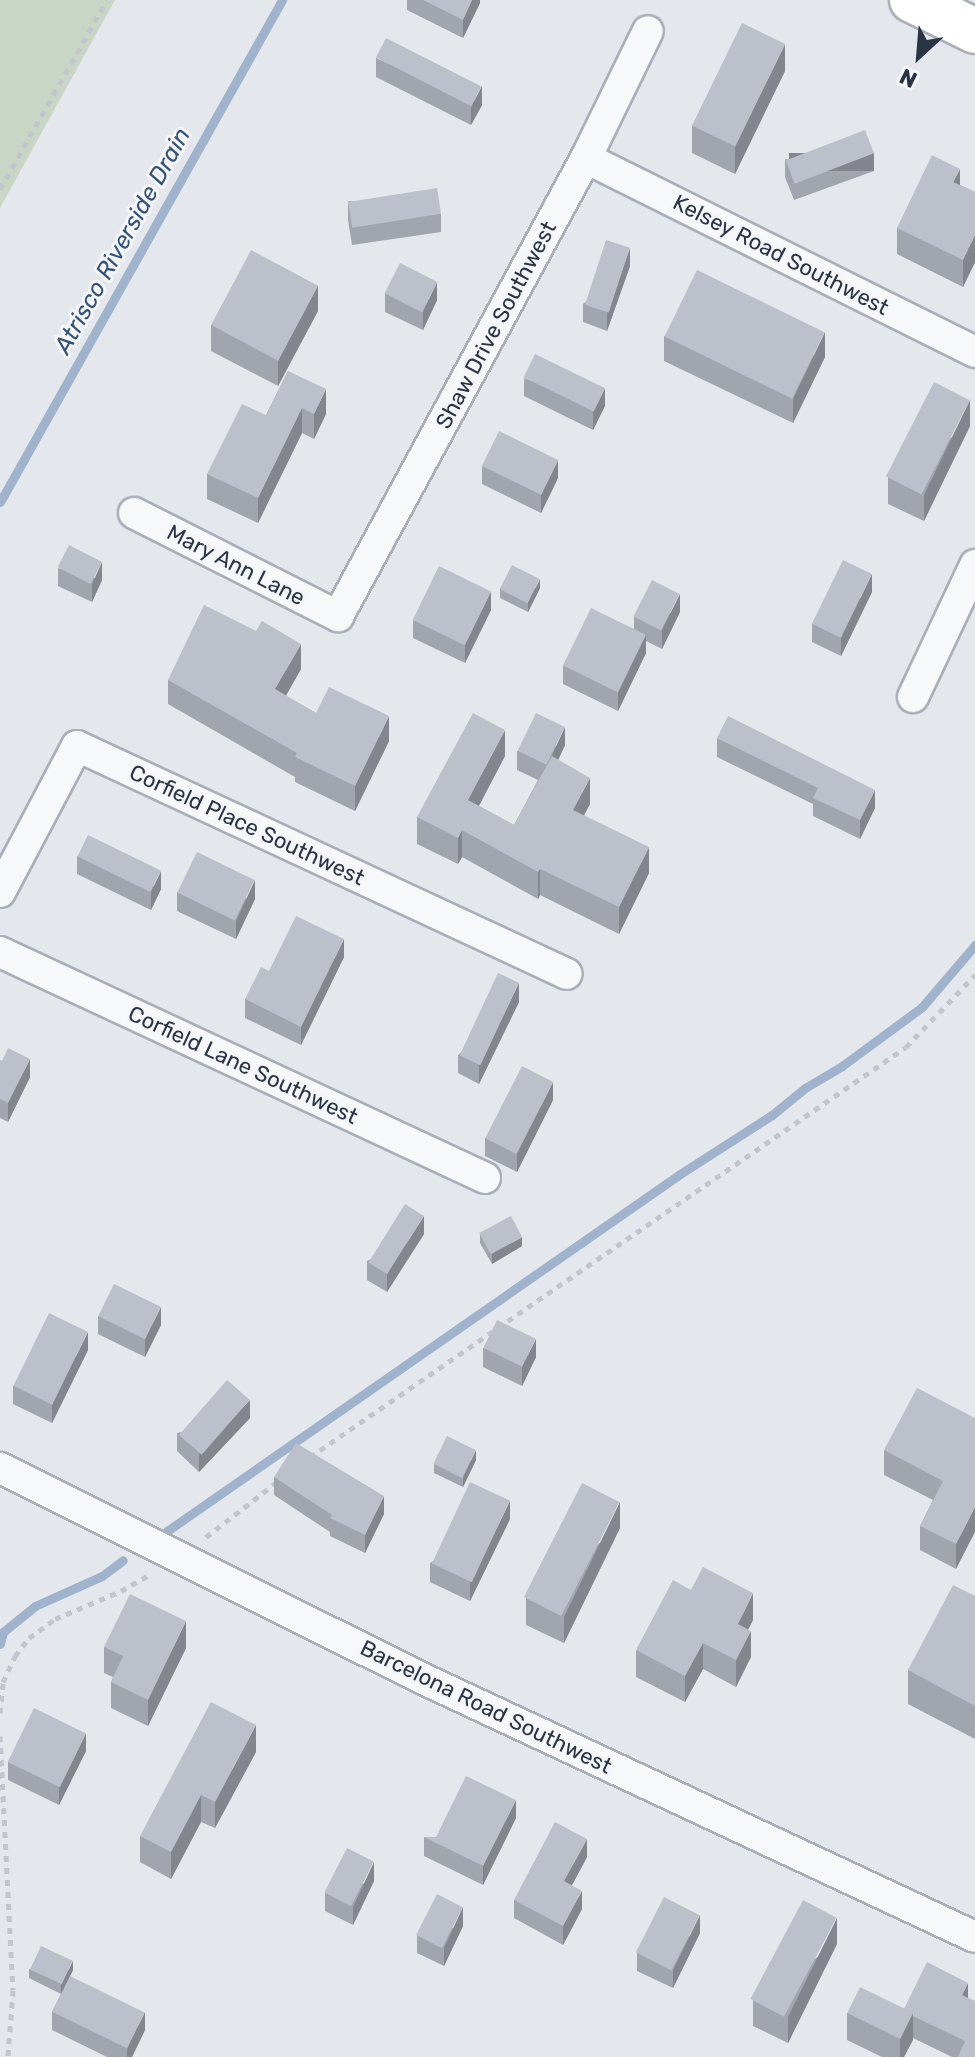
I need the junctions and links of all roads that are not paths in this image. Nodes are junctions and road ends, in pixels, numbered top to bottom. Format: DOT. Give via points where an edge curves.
graph roads {
  1 [pos="912,0"];
  2 [pos="648,31"];
  3 [pos="975,31"];
  4 [pos="586,158"];
  5 [pos="975,352"];
  6 [pos="134,513"];
  7 [pos="975,565"];
  8 [pos="338,616"];
  9 [pos="913,697"];
  10 [pos="0,892"];
  11 [pos="0,952"];
  12 [pos="567,974"];
  13 [pos="485,1178"];
  14 [pos="0,1468"];
  15 [pos="975,1937"];
  1 -- 3 [label="main road"];
  2 -- 4 [label="street, Shaw Drive Southwest"];
  4 -- 5 [label="street, Kelsey Road Southwest"];
  4 -- 8 [label="street, Shaw Drive Southwest"];
  6 -- 8 [label="street, Mary Ann Lane"];
  7 -- 9 [label="street"];
  10 -- 12 [label="street, Corfield Place Southwest" via="77,746"];
  11 -- 13 [label="street, Corfield Lane Southwest"];
  14 -- 15 [label="street, Barcelona Road Southwest" via="432,1683"];
}
